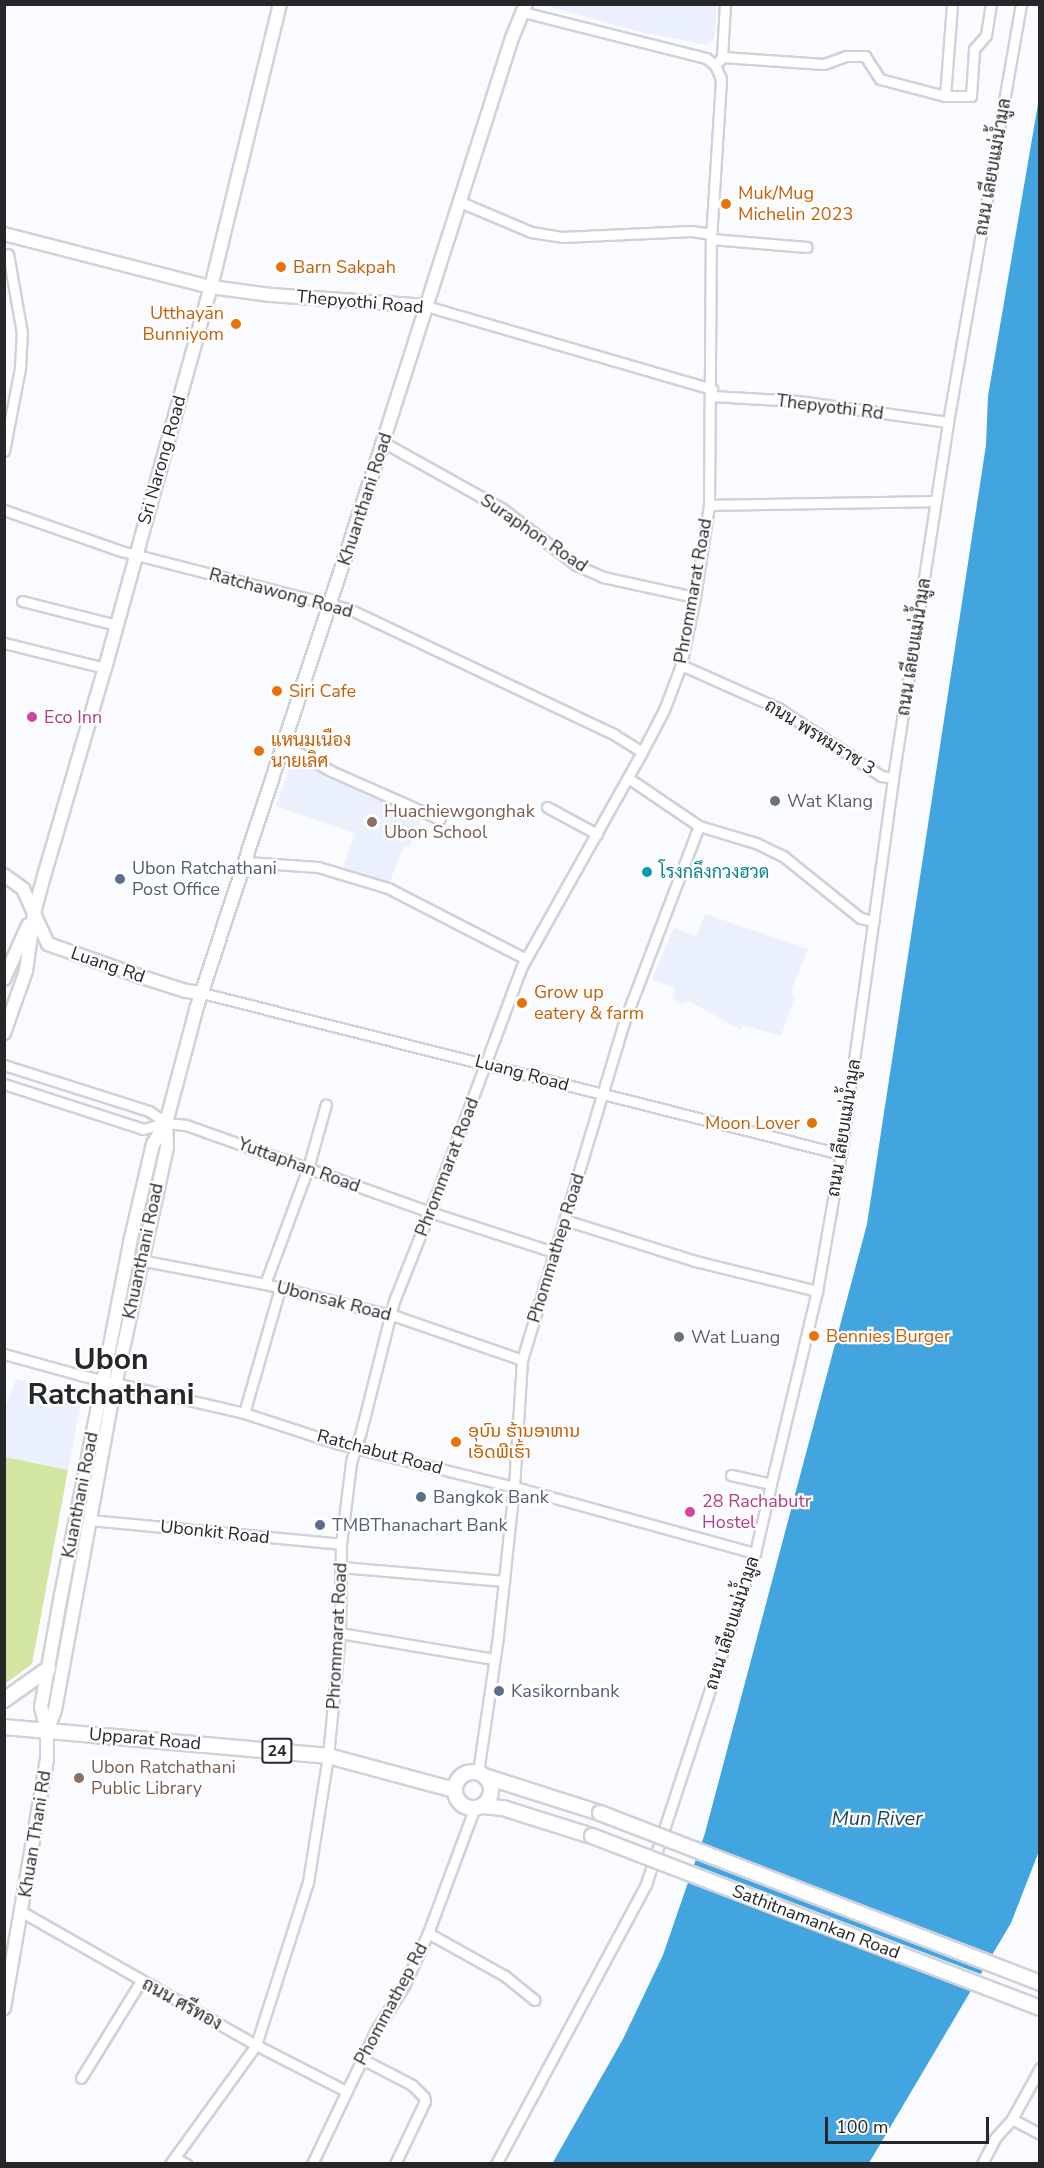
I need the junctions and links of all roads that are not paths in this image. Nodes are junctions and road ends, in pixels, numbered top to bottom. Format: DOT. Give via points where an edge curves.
graph roads {
  1 [pos="279,4"];
  2 [pos="725,4"];
  3 [pos="952,4"];
  4 [pos="991,4"];
  5 [pos="1022,4"];
  6 [pos="524,8"];
  7 [pos="719,61"];
  8 [pos="945,96"];
  9 [pos="460,202"];
  10 [pos="4,234"];
  11 [pos="711,236"];
  12 [pos="807,247"];
  13 [pos="8,254"];
  14 [pos="211,286"];
  15 [pos="426,306"];
  16 [pos="712,393"];
  17 [pos="948,422"];
  18 [pos="383,442"];
  19 [pos="4,451"];
  20 [pos="936,501"];
  21 [pos="709,505"];
  22 [pos="4,510"];
  23 [pos="136,554"];
  24 [pos="695,597"];
  25 [pos="22,601"];
  26 [pos="330,605"];
  27 [pos="117,625"];
  28 [pos="4,643"];
  29 [pos="681,665"];
  30 [pos="105,668"];
  31 [pos="281,748"];
  32 [pos="642,752"];
  33 [pos="628,778"];
  34 [pos="893,778"];
  35 [pos="547,807"];
  36 [pos="440,819"];
  37 [pos="699,826"];
  38 [pos="597,834"];
  39 [pos="246,862"];
  40 [pos="4,875"];
  41 [pos="34,913"];
  42 [pos="874,921"];
  43 [pos="526,959"];
  44 [pos="4,979"];
  45 [pos="202,993"];
  46 [pos="4,1033"];
  47 [pos="487,1064"];
  48 [pos="4,1065"];
  49 [pos="4,1083"];
  50 [pos="602,1095"];
  51 [pos="326,1104"];
  52 [pos="166,1123"];
  53 [pos="841,1154"];
  54 [pos="308,1168"];
  55 [pos="430,1212"];
  56 [pos="565,1220"];
  57 [pos="554,1252"];
  58 [pos="126,1257"];
  59 [pos="140,1260"];
  60 [pos="265,1284"];
  61 [pos="280,1288"];
  62 [pos="817,1291"];
  63 [pos="389,1315"];
  64 [pos="4,1354"];
  65 [pos="522,1360"];
  66 [pos="101,1379"];
  67 [pos="116,1382"];
  68 [pos="244,1413"];
  69 [pos="357,1446"];
  70 [pos="731,1475"];
  71 [pos="771,1484"];
  72 [pos="514,1487"];
  73 [pos="75,1519"];
  74 [pos="89,1520"];
  75 [pos="341,1544"];
  76 [pos="755,1553"];
  77 [pos="341,1567"];
  78 [pos="504,1581"];
  79 [pos="340,1633"];
  80 [pos="495,1659"];
  81 [pos="48,1669"];
  82 [pos="4,1700"];
  83 [pos="4,1726"];
  84 [pos="47,1731"];
  85 [pos="328,1756"];
  86 [pos="482,1775"];
  87 [pos="455,1790"];
  88 [pos="479,1807"];
  89 [pos="22,1912"];
  90 [pos="428,1933"];
  91 [pos="141,1981"];
  92 [pos="1040,1983"];
  93 [pos="535,2000"];
  94 [pos="4,2008"];
  95 [pos="1040,2008"];
  96 [pos="256,2045"];
  97 [pos="362,2059"];
  98 [pos="1040,2068"];
  99 [pos="81,2079"];
  100 [pos="346,2091"];
  101 [pos="1012,2119"];
  102 [pos="1040,2134"];
  103 [pos="172,2161"];
  104 [pos="186,2163"];
  105 [pos="312,2163"];
  106 [pos="395,2163"];
  107 [pos="495,2163"];
  108 [pos="982,2163"];
  1 -- 14 [label="street, Sri Narong Road"];
  2 -- 7 [label="street, Phrommarat Road"];
  3 -- 8 [label="street"];
  4 -- 8 [label="street" via="986,34 974,49 971,96"];
  5 -- 17 [label="street, ถนน เลียบแม่น้ำมูล"];
  6 -- 7 [label="street"];
  6 -- 9 [label="street, Khuanthani Road"];
  7 -- 8 [label="street" via="824,64 846,56 865,56 880,80"];
  7 -- 11 [label="street, Phrommarat Road"];
  9 -- 11 [label="street" via="531,232 562,237 692,231"];
  9 -- 15 [label="street, Khuanthani Road"];
  10 -- 14 [label="street, Thepyothi Road"];
  11 -- 12 [label="street"];
  11 -- 16 [label="street, Phrommarat Road"];
  13 -- 19 [label="street" via="22,333 20,368"];
  14 -- 15 [label="street, Thepyothi Road" via="270,295"];
  14 -- 23 [label="street, Sri Narong Road"];
  15 -- 16 [label="street, Thepyothi Road"];
  15 -- 18 [label="street, Khuanthani Road"];
  16 -- 17 [label="street, Thepyothi Rd"];
  16 -- 21 [label="street, Phrommarat Road"];
  17 -- 20 [label="street, ถนน เลียบแม่น้ำมูล"];
  18 -- 24 [label="street, Suraphon Road" via="503,509 576,565 603,577"];
  18 -- 26 [label="street, Khuanthani Road"];
  20 -- 21 [label="street"];
  20 -- 34 [label="street, ถนน เลียบแม่น้ำมูล"];
  21 -- 24 [label="street, Phrommarat Road"];
  22 -- 23 [label="street, Ratchawong Road"];
  23 -- 26 [label="street, Ratchawong Road"];
  23 -- 27 [label="street, Sri Narong Road"];
  24 -- 29 [label="street, Phrommarat Road"];
  25 -- 27 [label="street"];
  26 -- 31 [label="street, Khuanthani Road"];
  26 -- 32 [label="street, Ratchawong Road" via="360,614 615,735"];
  27 -- 30 [label="street, Sri Narong Road"];
  28 -- 30 [label="street"];
  29 -- 32 [label="street, Phrommarat Road"];
  29 -- 34 [label="street, ถนน พรหมราช 3" via="778,708 881,776"];
  30 -- 41 [label="street, Sri Narong Road"];
  31 -- 36 [label="street"];
  31 -- 39 [label="street, Khuanthani Road"];
  32 -- 33 [label="street, Phrommarat Road"];
  33 -- 37 [label="street"];
  33 -- 38 [label="street, Phrommarat Road"];
  34 -- 42 [label="street, ถนน เลียบแม่น้ำมูล"];
  35 -- 38 [label="street"];
  37 -- 42 [label="street" via="756,843 783,856 860,918"];
  37 -- 50 [label="street, Phommathep Road" via="624,1022"];
  38 -- 43 [label="street, Phrommarat Road"];
  39 -- 43 [label="street" via="318,867 388,888"];
  39 -- 45 [label="street, Khuanthani Road"];
  40 -- 41 [label="street" via="23,889"];
  41 -- 44 [label="street, Sri Narong Road"];
  41 -- 45 [label="street, Luang Rd" via="48,944 141,977"];
  41 -- 46 [label="street, Sri Narong Road" via="26,971"];
  42 -- 53 [label="street, ถนน เลียบแม่น้ำมูล"];
  43 -- 47 [label="street, Phrommarat Road"];
  45 -- 47 [label="street, Luang Road"];
  45 -- 52 [label="street"];
  47 -- 50 [label="street, Luang Road"];
  47 -- 55 [label="street, Phrommarat Road"];
  48 -- 52 [label="street" via="144,1110"];
  49 -- 52 [label="street" via="143,1129"];
  50 -- 53 [label="street, Luang Road"];
  50 -- 56 [label="street, Phommathep Road"];
  51 -- 54 [label="street"];
  52 -- 54 [label="street, Yuttaphan Road" via="186,1125"];
  52 -- 58 [label="street, Kuanthani Road" via="153,1144"];
  52 -- 59 [label="street, Khuanthani Road" via="167,1147"];
  53 -- 62 [label="street, ถนน เลียบแม่น้ำมูล"];
  54 -- 55 [label="street, Yuttaphan Road"];
  54 -- 60 [label="street"];
  55 -- 57 [label="street, Yuttaphan Road"];
  55 -- 63 [label="street, Phrommarat Road"];
  56 -- 57 [label="street, Phommathep Road"];
  56 -- 62 [label="street" via="695,1261"];
  57 -- 65 [label="street, Phommathep Road"];
  58 -- 59 [label="street"];
  58 -- 66 [label="street, Kuanthani Road"];
  59 -- 60 [label="street, Ubonsak Road"];
  59 -- 67 [label="street, Khuanthani Road"];
  60 -- 61 [label="street, Ubonsak Road"];
  61 -- 63 [label="street, Ubonsak Road"];
  61 -- 68 [label="street"];
  62 -- 71 [label="street, ถนน เลียบแม่น้ำมูล"];
  63 -- 65 [label="street, Ubonsak Road"];
  63 -- 69 [label="street, Phrommarat Road"];
  64 -- 66 [label="street, Ratchabut Road"];
  65 -- 72 [label="street, Phommathep Road"];
  66 -- 67 [label="street, Ratchabut Road"];
  66 -- 73 [label="street, Kuanthani Road"];
  67 -- 68 [label="street, Ratchabut Road"];
  67 -- 74 [label="street, Khuanthani Road"];
  68 -- 69 [label="street, Ratchabut Road" via="339,1444"];
  69 -- 72 [label="street, Ratchabut Road"];
  69 -- 75 [label="street, Phrommarat Road" via="351,1462"];
  70 -- 71 [label="street"];
  71 -- 76 [label="street, ถนน เลียบแม่น้ำมูล"];
  72 -- 76 [label="street, Ratchabut Road"];
  72 -- 78 [label="street, Phommathep Road"];
  73 -- 74 [label="street"];
  73 -- 81 [label="street, Kuanthani Road"];
  74 -- 75 [label="street, Ubonkit Road"];
  74 -- 84 [label="street, Khuanthani Road" via="56,1705"];
  75 -- 77 [label="street, Phrommarat Road"];
  76 -- 107 [label="street, ถนน เลียบแม่น้ำมูล" via="646,1884"];
  77 -- 78 [label="street"];
  77 -- 79 [label="street, Phrommarat Road"];
  78 -- 80 [label="street, Phommathep Road"];
  79 -- 80 [label="street"];
  79 -- 85 [label="street, Phrommarat Road"];
  80 -- 86 [label="street, Phommathep Road"];
  81 -- 82 [label="main road"];
  81 -- 84 [label="street, Kuanthani Road" via="41,1707"];
  83 -- 84 [label="main road, 24"];
  84 -- 85 [label="main road, Upparat Road / 24"];
  84 -- 89 [label="street, Khuan Thani Rd" via="46,1767"];
  85 -- 87 [label="main road, Upparat Road / 24"];
  85 -- 96 [label="street, Phrommarat Road" via="308,1882"];
  86 -- 87 [label="main road" via="462,1775"];
  86 -- 88 [label="main road" via="492,1790"];
  86 -- 92 [label="main road, Sathitnamankan Road, bridge" via="600,1813"];
  87 -- 88 [label="main road" via="460,1803"];
  88 -- 90 [label="street, Phommathep Rd"];
  88 -- 95 [label="main road, Sathitnamankan Road, bridge" via="503,1808 592,1836"];
  89 -- 91 [label="street, ถนน ศรีทอง"];
  89 -- 94 [label="street, Khuan Thani Rd"];
  90 -- 93 [label="street" via="505,1976"];
  90 -- 97 [label="street, Phommathep Rd" via="405,1984"];
  91 -- 96 [label="street, ถนน ศรีทอง"];
  91 -- 99 [label="street"];
  96 -- 100 [label="street, ถนน ศรีทอง"];
  96 -- 103 [label="street, Phrommarat Road"];
  97 -- 100 [label="street, Phommathep Rd"];
  97 -- 106 [label="street" via="412,2085 424,2097"];
  98 -- 101 [label="street"];
  100 -- 105 [label="street, Phommathep Rd"];
  101 -- 102 [label="street"];
  101 -- 108 [label="street" via="995,2138"];
  103 -- 104 [label="street"];
}
